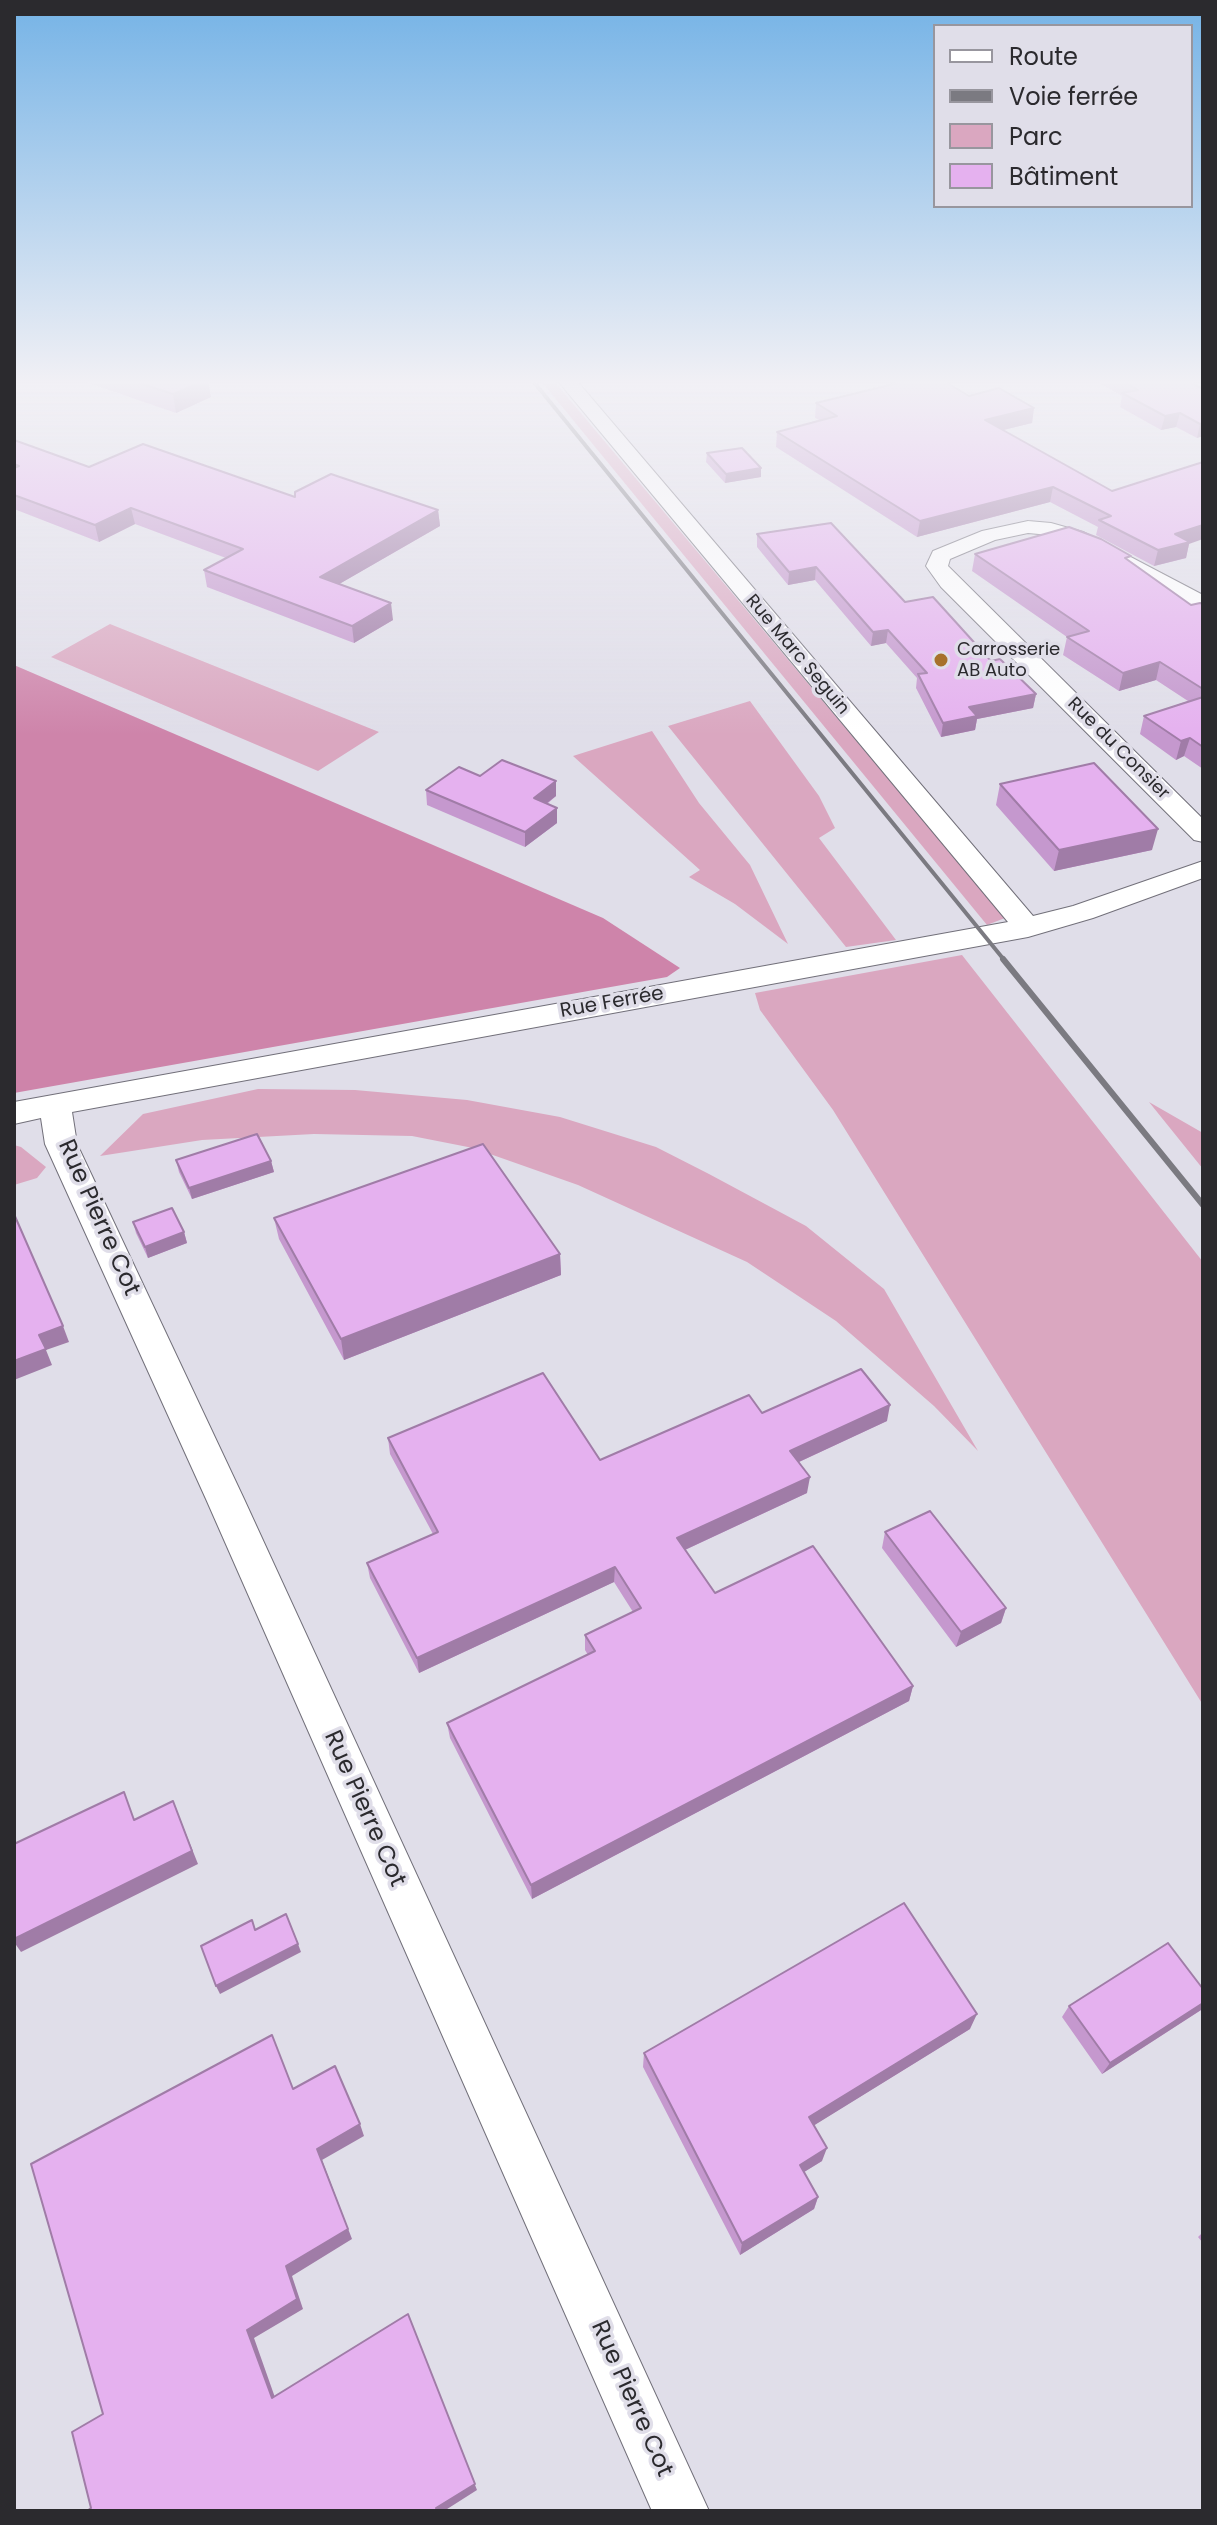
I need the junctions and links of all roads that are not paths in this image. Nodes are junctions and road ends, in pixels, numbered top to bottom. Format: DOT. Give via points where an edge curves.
graph roads {
  1 [pos="666,499"];
  2 [pos="1203,604"];
  3 [pos="1203,834"];
  4 [pos="1203,869"];
  5 [pos="1028,928"];
  6 [pos="34,1109"];
  7 [pos="681,2511"];
  1 -- 5 [label="street, Rue Marc Seguin"];
  2 -- 3 [label="street, Rue du Consier" via="1076,536 1051,529 1028,527 989,535 940,555 937,566"];
  4 -- 5 [label="street, Rue Ferrée"];
  5 -- 6 [label="street, Rue Ferrée"];
  6 -- 7 [label="street, Rue Pierre Cot" via="61,1144 225,1499"];
}
